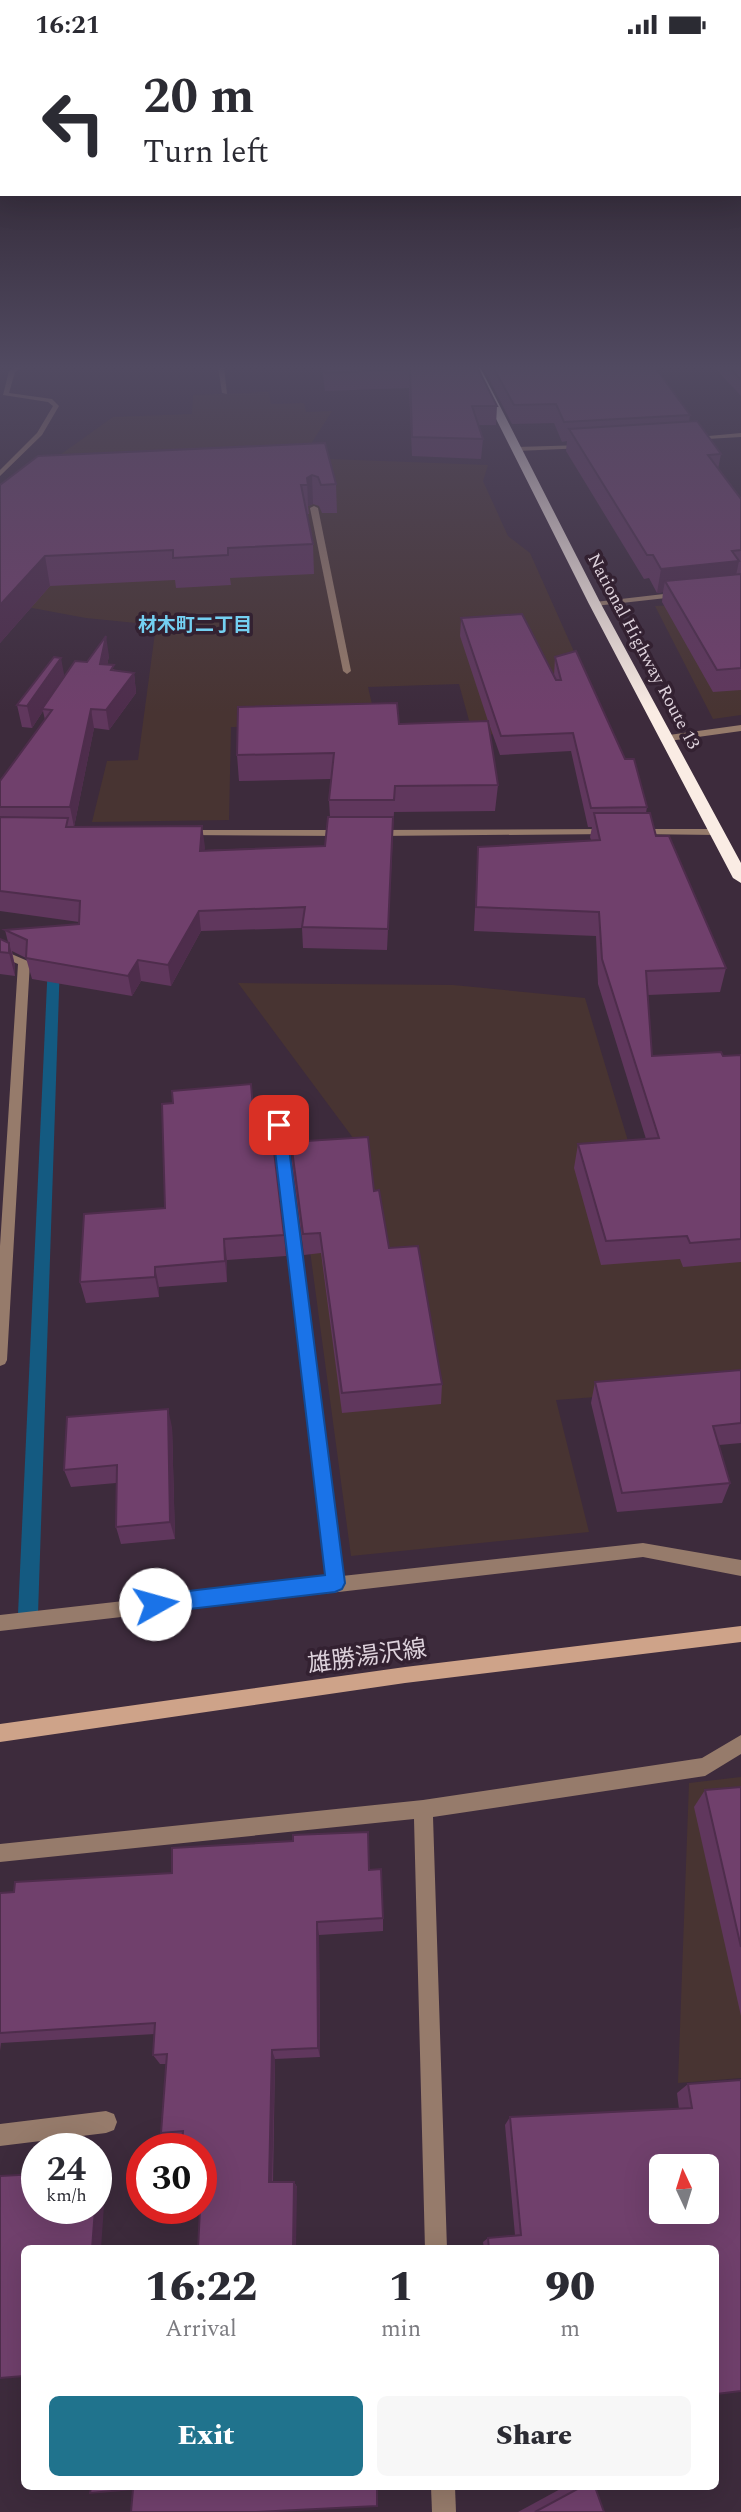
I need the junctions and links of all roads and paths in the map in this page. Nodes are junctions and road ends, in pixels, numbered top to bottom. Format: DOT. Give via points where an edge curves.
graph roads {
  1 [pos="534,482"];
  2 [pos="314,509"];
  3 [pos="689,593"];
  4 [pos="595,604"];
  5 [pos="347,671"];
  6 [pos="741,728"];
  7 [pos="669,738"];
  8 [pos="615,832"];
  9 [pos="629,832"];
  10 [pos="717,832"];
  11 [pos="178,833"];
  12 [pos="355,833"];
  13 [pos="369,833"];
  14 [pos="741,878"];
  15 [pos="0,951"];
  16 [pos="279,1125"];
  17 [pos="0,1360"];
  18 [pos="741,1568"];
  19 [pos="335,1583"];
  20 [pos="0,1623"];
  21 [pos="741,1634"];
  22 [pos="0,1733"];
  23 [pos="741,1744"];
  24 [pos="423,1809"];
  25 [pos="0,1853"];
  26 [pos="106,2122"];
  27 [pos="0,2135"];
  28 [pos="436,2245"];
  29 [pos="443,2490"];
  30 [pos="444,2512"];
  1 -- 4 [label="highway, National Highway Route 13"];
  2 -- 5 [label="street"];
  3 -- 4 [label="street"];
  4 -- 7 [label="highway, National Highway Route 13"];
  6 -- 7 [label="street"];
  7 -- 10 [label="highway, National Highway Route 13"];
  8 -- 13 [label="street"];
  9 -- 10 [label="street"];
  10 -- 14 [label="highway, National Highway Route 13"];
  11 -- 12 [label="street"];
  15 -- 17 [label="street" via="24,962"];
  16 -- 19 [label="street"];
  18 -- 19 [label="street" via="643,1550"];
  19 -- 20 [label="street"];
  21 -- 22 [label="main road, 雄勝湯沢線" via="405,1675"];
  23 -- 24 [label="street" via="705,1767"];
  24 -- 25 [label="street"];
  24 -- 28 [label="street"];
  26 -- 27 [label="street"];
  29 -- 30 [label="street"];
}
